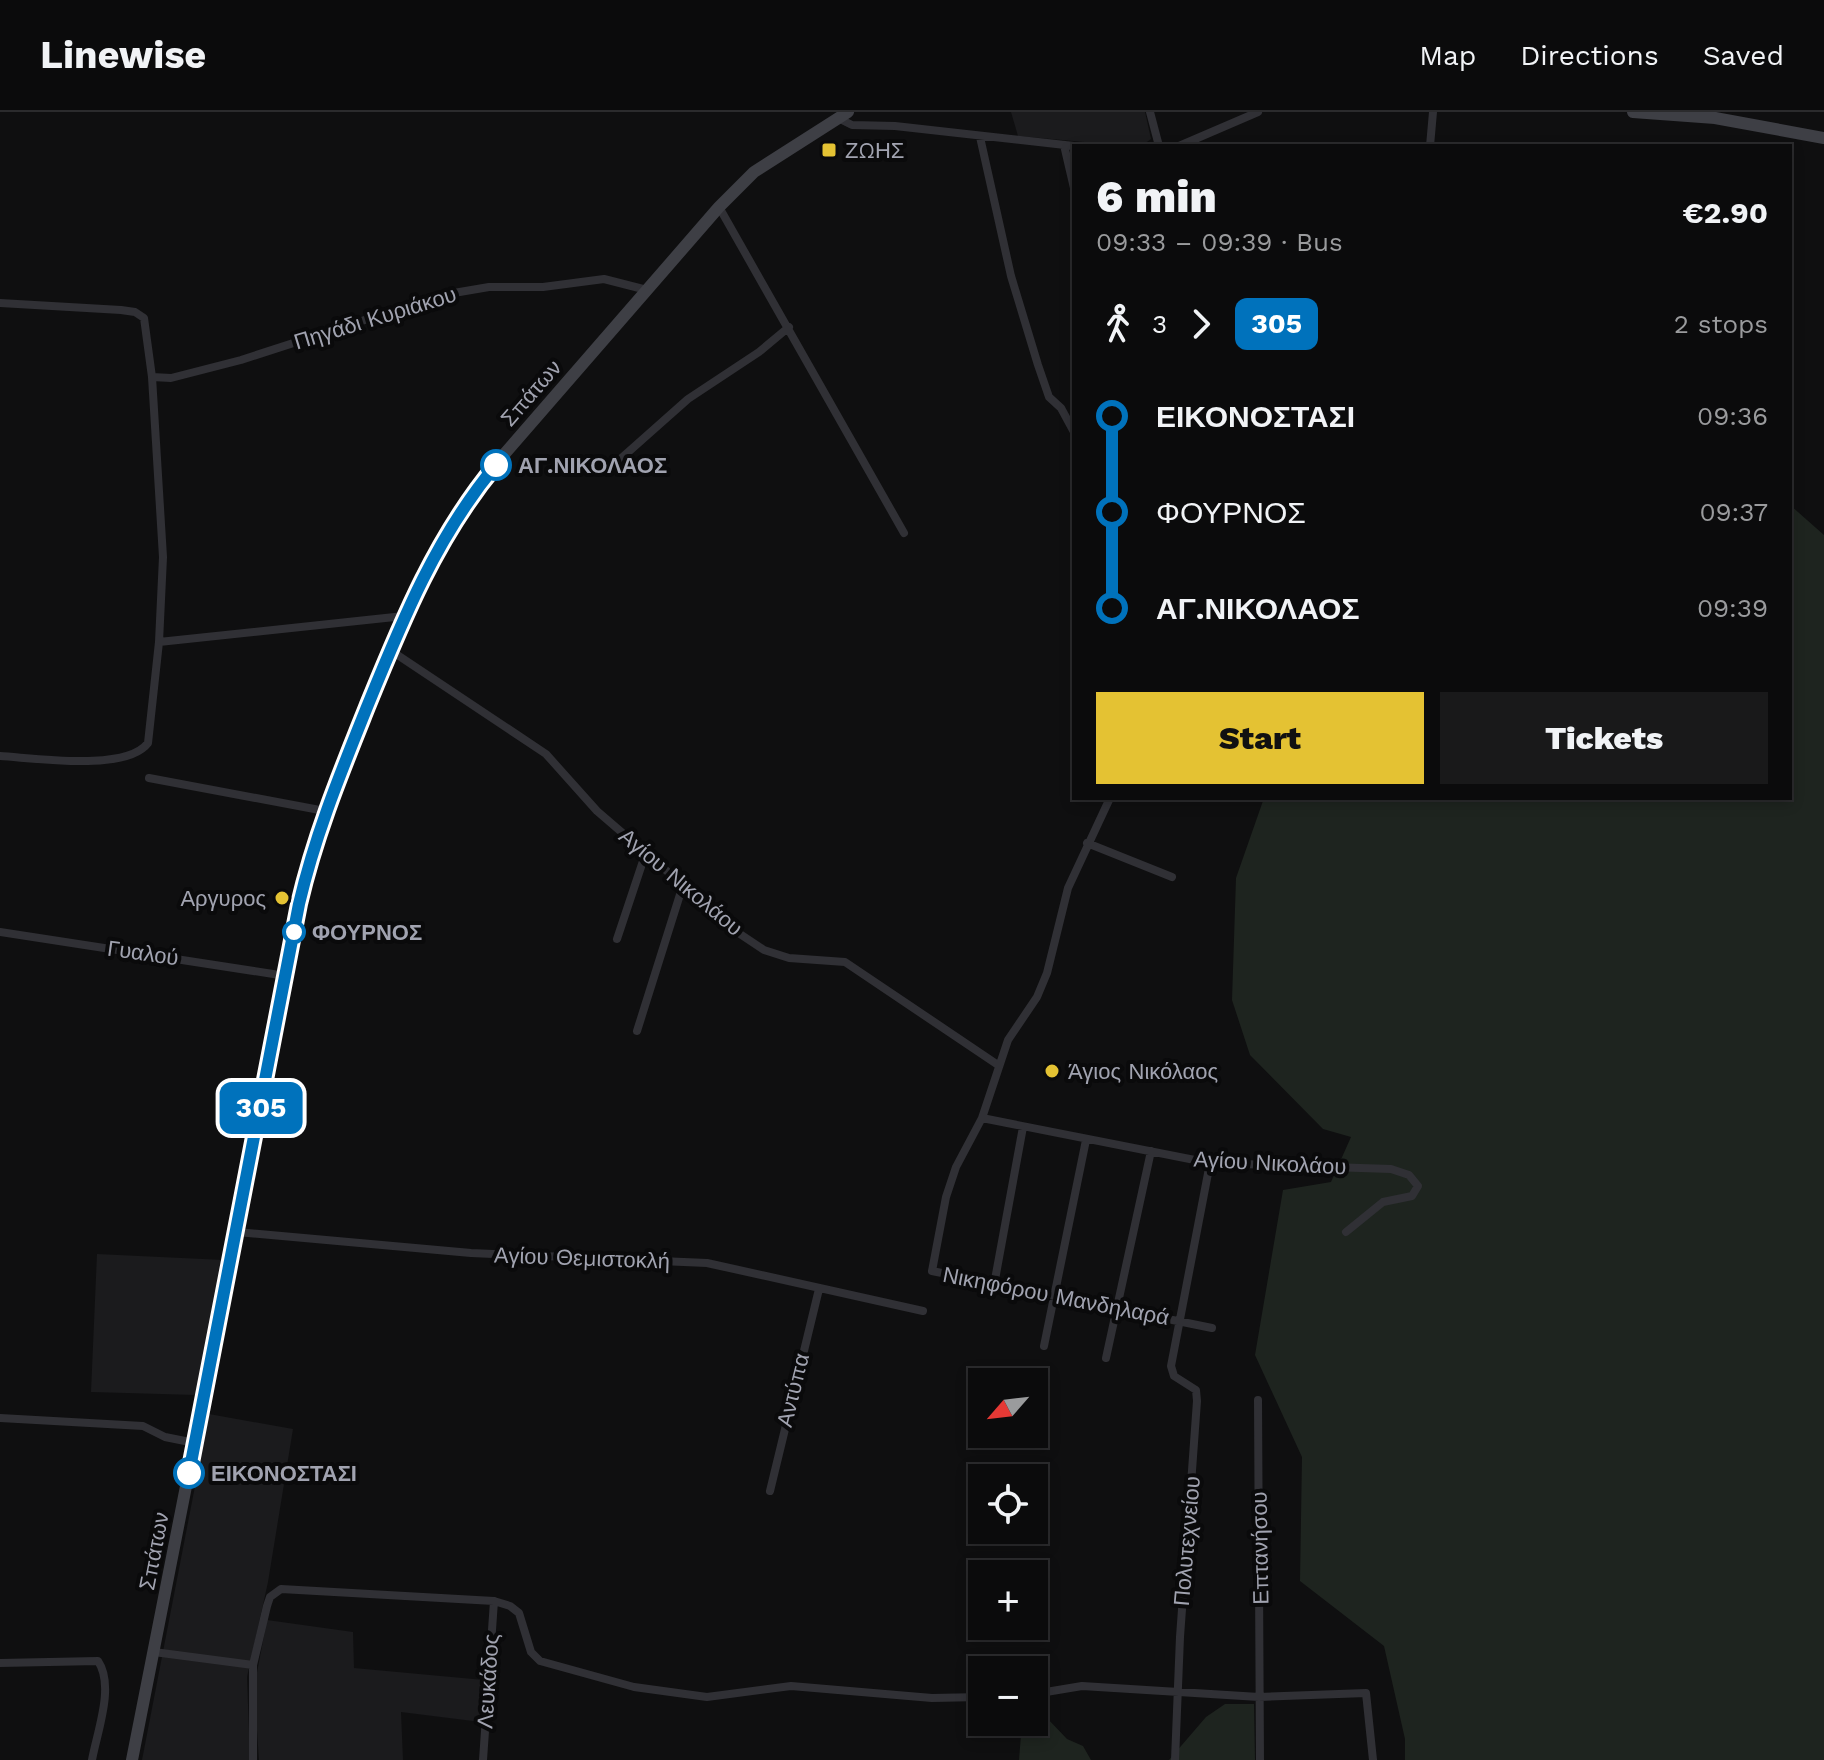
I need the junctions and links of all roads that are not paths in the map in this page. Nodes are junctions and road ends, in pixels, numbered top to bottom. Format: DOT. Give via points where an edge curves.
graph roads {
  1 [pos="1150,112"];
  2 [pos="1258,112"];
  3 [pos="1433,112"];
  4 [pos="1633,112"];
  5 [pos="843,115"];
  6 [pos="1715,115"];
  7 [pos="980,137"];
  8 [pos="1824,138"];
  9 [pos="1158,144"];
  10 [pos="1184,144"];
  11 [pos="1430,144"];
  12 [pos="1064,145"];
  13 [pos="1072,146"];
  14 [pos="1072,179"];
  15 [pos="719,207"];
  16 [pos="647,290"];
  17 [pos="0,303"];
  18 [pos="789,327"];
  19 [pos="152,377"];
  20 [pos="1072,428"];
  21 [pos="608,470"];
  22 [pos="904,533"];
  23 [pos="404,616"];
  24 [pos="159,642"];
  25 [pos="390,650"];
  26 [pos="0,756"];
  27 [pos="149,778"];
  28 [pos="1109,800"];
  29 [pos="325,811"];
  30 [pos="1087,843"];
  31 [pos="645,855"];
  32 [pos="1172,877"];
  33 [pos="683,885"];
  34 [pos="0,932"];
  35 [pos="617,939"];
  36 [pos="286,976"];
  37 [pos="637,1031"];
  38 [pos="998,1065"];
  39 [pos="982,1118"];
  40 [pos="1023,1127"];
  41 [pos="1086,1140"];
  42 [pos="1151,1151"];
  43 [pos="1210,1163"];
  44 [pos="237,1232"];
  45 [pos="1346,1232"];
  46 [pos="994,1285"];
  47 [pos="819,1289"];
  48 [pos="1057,1297"];
  49 [pos="1115,1310"];
  50 [pos="923,1311"];
  51 [pos="1179,1320"];
  52 [pos="1212,1328"];
  53 [pos="1044,1346"];
  54 [pos="1106,1358"];
  55 [pos="1258,1400"];
  56 [pos="0,1418"];
  57 [pos="195,1443"];
  58 [pos="770,1491"];
  59 [pos="494,1601"];
  60 [pos="154,1652"];
  61 [pos="0,1663"];
  62 [pos="253,1665"];
  63 [pos="1048,1692"];
  64 [pos="1180,1693"];
  65 [pos="968,1697"];
  66 [pos="1259,1697"];
  67 [pos="92,1760"];
  68 [pos="132,1760"];
  69 [pos="253,1760"];
  70 [pos="483,1760"];
  71 [pos="1175,1760"];
  72 [pos="1260,1760"];
  73 [pos="1373,1760"];
  1 -- 9 [label="street"];
  2 -- 10 [label="street"];
  3 -- 11 [label="street"];
  4 -- 6 [label="main road"];
  5 -- 7 [label="street" via="852,125"];
  5 -- 15 [label="main road, Σπάτων" via="754,172"];
  6 -- 8 [label="main road"];
  7 -- 12 [label="street"];
  7 -- 20 [label="street" via="1011,276 1042,378"];
  12 -- 13 [label="street"];
  12 -- 14 [label="street"];
  15 -- 16 [label="main road, Σπάτων"];
  15 -- 18 [label="street"];
  16 -- 19 [label="street, Πηγάδι Κυριάκου" via="604,279 442,295 241,360 171,378"];
  16 -- 23 [label="main road, Σπάτων" via="472,493"];
  17 -- 19 [label="street" via="140,314 146,322"];
  18 -- 21 [label="street" via="688,399"];
  18 -- 22 [label="street"];
  19 -- 24 [label="street" via="163,557"];
  23 -- 24 [label="street"];
  23 -- 25 [label="main road, Σπάτων"];
  24 -- 26 [label="street" via="143,750 124,759"];
  25 -- 29 [label="main road, Σπάτων"];
  25 -- 31 [label="street, Αγίου Νικολάου" via="546,754"];
  27 -- 29 [label="street"];
  28 -- 30 [label="street"];
  29 -- 36 [label="main road, Σπάτων"];
  30 -- 32 [label="street"];
  30 -- 38 [label="street" via="1059,915 1047,973"];
  31 -- 33 [label="street, Αγίου Νικολάου"];
  31 -- 35 [label="street"];
  33 -- 37 [label="street"];
  33 -- 38 [label="street, Αγίου Νικολάου" via="764,950 789,958 845,962"];
  34 -- 36 [label="street, Γυαλού"];
  36 -- 44 [label="main road, Σπάτων"];
  38 -- 39 [label="street"];
  39 -- 40 [label="street, Αγίου Νικολάου"];
  39 -- 46 [label="street, Νικηφόρου Μανδηλαρά" via="946,1197 932,1271"];
  40 -- 41 [label="street, Αγίου Νικολάου"];
  40 -- 46 [label="street"];
  41 -- 42 [label="street, Αγίου Νικολάου"];
  41 -- 48 [label="street"];
  42 -- 43 [label="street, Αγίου Νικολάου"];
  42 -- 49 [label="street"];
  43 -- 45 [label="street, Αγίου Νικολάου" via="1391,1169 1414,1180 1418,1186 1412,1196 1383,1202"];
  43 -- 51 [label="street"];
  44 -- 47 [label="street, Αγίου Θεμιστοκλή" via="471,1253 707,1263"];
  44 -- 57 [label="main road, Σπάτων"];
  46 -- 48 [label="street, Νικηφόρου Μανδηλαρά"];
  47 -- 50 [label="street, Αγίου Θεμιστοκλή"];
  47 -- 58 [label="street, Αντύπα"];
  48 -- 49 [label="street, Νικηφόρου Μανδηλαρά"];
  48 -- 53 [label="street"];
  49 -- 51 [label="street, Νικηφόρου Μανδηλαρά"];
  49 -- 54 [label="street"];
  51 -- 52 [label="street, Νικηφόρου Μανδηλαρά"];
  51 -- 64 [label="street, Πολυτεχνείου" via="1171,1366 1174,1376 1196,1390"];
  55 -- 66 [label="street, Επτανήσου"];
  56 -- 57 [label="street" via="143,1426"];
  57 -- 60 [label="main road, Σπάτων"];
  59 -- 62 [label="street" via="281,1589 270,1597"];
  59 -- 65 [label="street" via="519,1613 531,1652 540,1661 634,1687 707,1697 791,1686"];
  59 -- 70 [label="street, Λευκάδος"];
  60 -- 62 [label="street"];
  60 -- 68 [label="main road, Σπάτων"];
  61 -- 67 [label="street" via="98,1661 105,1670 104,1698"];
  62 -- 69 [label="street"];
  63 -- 64 [label="street" via="1082,1686"];
  64 -- 66 [label="street"];
  64 -- 71 [label="street, Πολυτεχνείου"];
  66 -- 72 [label="street, Επτανήσου"];
  66 -- 73 [label="street" via="1366,1693"];
}
